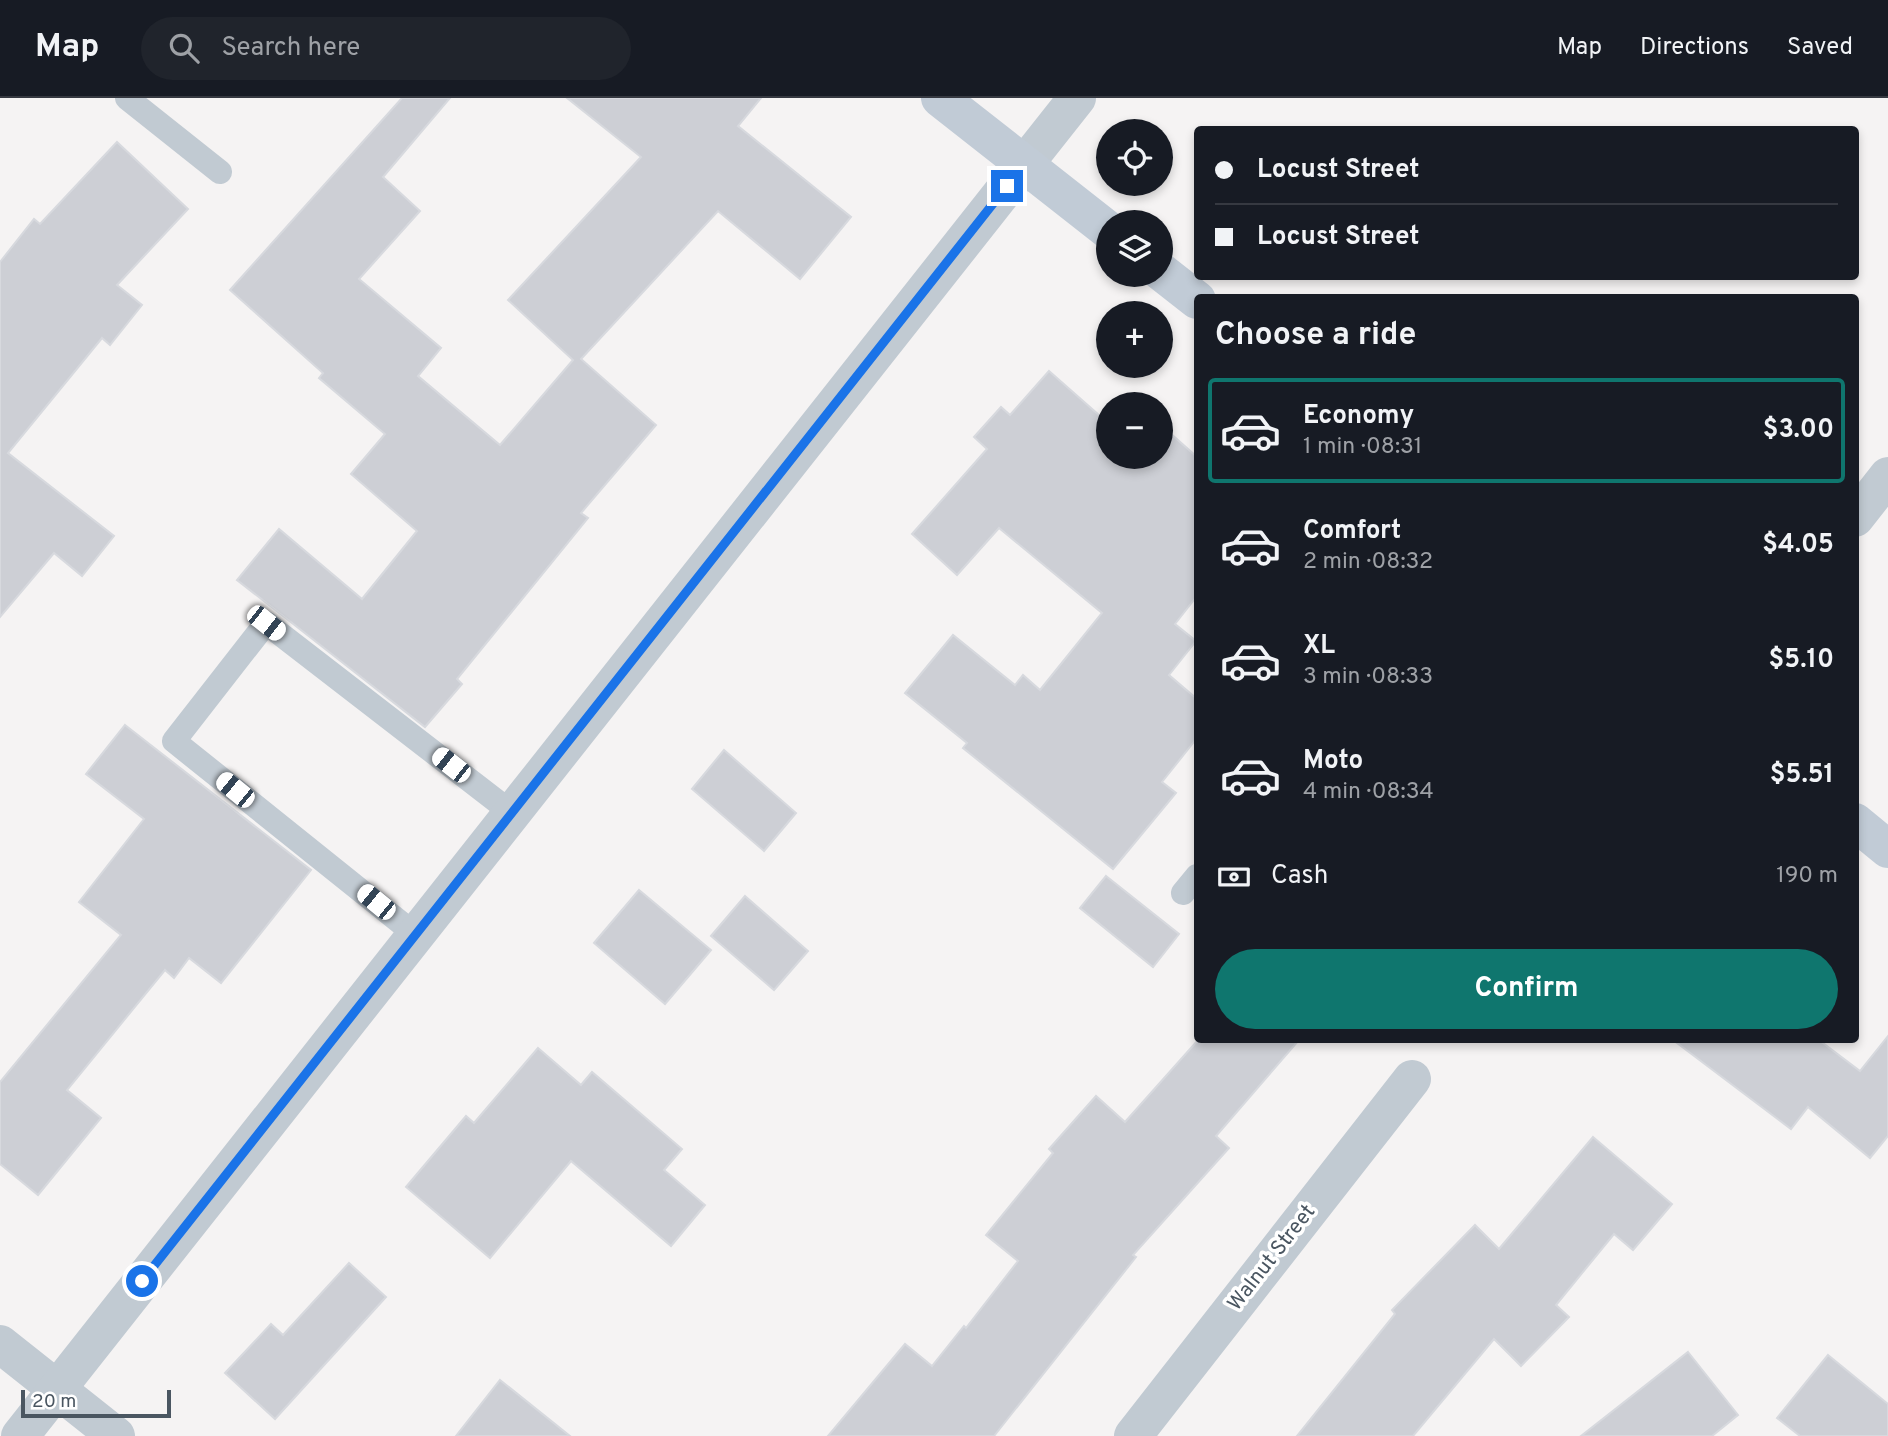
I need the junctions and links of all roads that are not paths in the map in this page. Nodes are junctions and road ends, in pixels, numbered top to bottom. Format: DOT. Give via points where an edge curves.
graph roads {
  1 [pos="127,98"];
  2 [pos="940,98"];
  3 [pos="1077,98"];
  4 [pos="1024,164"];
  5 [pos="220,172"];
  6 [pos="1096,221"];
  7 [pos="1173,281"];
  8 [pos="1194,298"];
  9 [pos="1888,476"];
  10 [pos="1859,513"];
  11 [pos="512,813"];
  12 [pos="1859,825"];
  13 [pos="1888,849"];
  14 [pos="416,935"];
  15 [pos="1412,1079"];
  16 [pos="0,1344"];
  17 [pos="56,1389"];
  18 [pos="20,1436"];
  19 [pos="116,1436"];
  20 [pos="1133,1436"];
  1 -- 5 [label="lane"];
  2 -- 4 [label="main road"];
  3 -- 4 [label="street"];
  4 -- 6 [label="main road"];
  4 -- 11 [label="street"];
  7 -- 8 [label="main road"];
  9 -- 10 [label="street"];
  11 -- 14 [label="street"];
  11 -- 14 [label="lane" via="266,623 174,741"];
  12 -- 13 [label="main road"];
  14 -- 17 [label="street"];
  15 -- 20 [label="street, Walnut Street"];
  16 -- 17 [label="street"];
  17 -- 18 [label="street"];
  17 -- 19 [label="street"];
}
